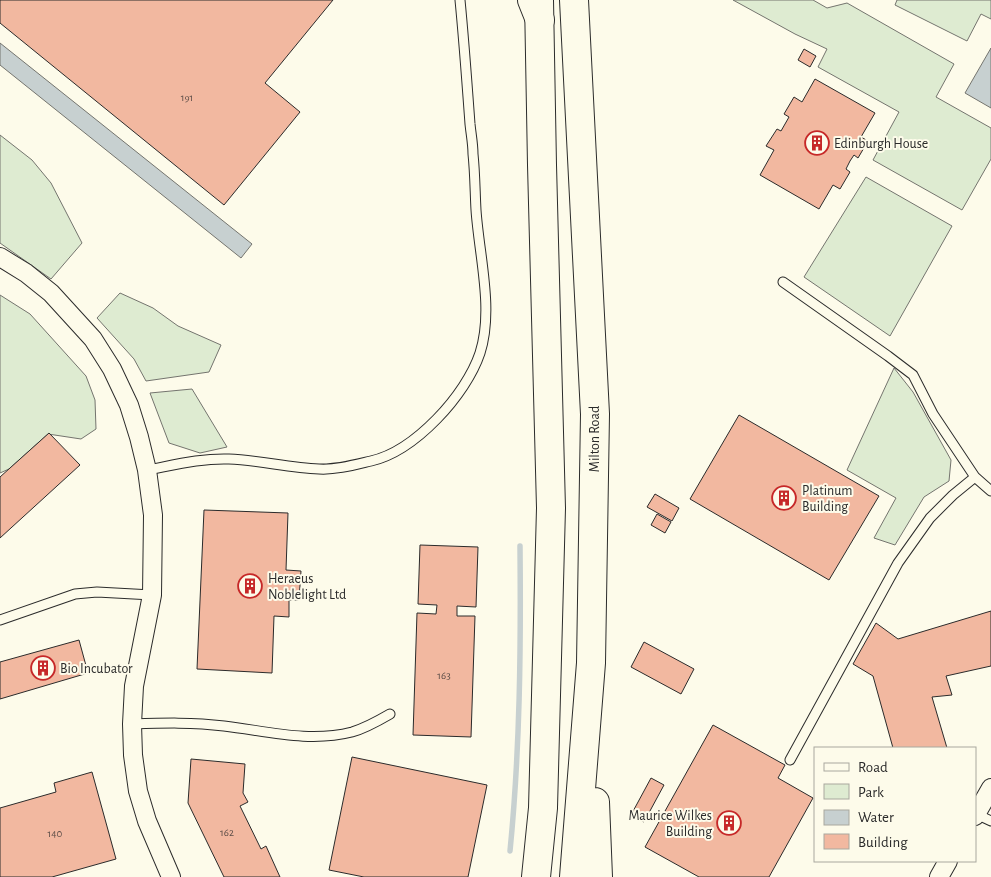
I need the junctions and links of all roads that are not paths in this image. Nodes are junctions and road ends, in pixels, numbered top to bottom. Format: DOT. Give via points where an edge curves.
graph roads {
  1 [pos="460,0"];
  2 [pos="574,0"];
  3 [pos="537,7"];
  4 [pos="0,257"];
  5 [pos="783,282"];
  6 [pos="147,470"];
  7 [pos="975,477"];
  8 [pos="991,491"];
  9 [pos="152,595"];
  10 [pos="0,620"];
  11 [pos="591,663"];
  12 [pos="390,714"];
  13 [pos="132,724"];
  14 [pos="790,760"];
  15 [pos="991,788"];
  16 [pos="981,817"];
  17 [pos="947,862"];
  18 [pos="171,877"];
  19 [pos="536,877"];
  20 [pos="574,877"];
  21 [pos="598,877"];
  22 [pos="938,877"];
  1 -- 6 [label="lane" via="486,315 480,352 460,391 414,439 374,460 319,469 221,459"];
  2 -- 11 [label="main road, Milton Road" via="595,414"];
  3 -- 19 [label="main road" via="551,508 543,808"];
  4 -- 6 [label="street" via="51,293 93,339 129,405"];
  5 -- 7 [label="lane" via="913,375 933,414"];
  6 -- 9 [label="street" via="154,515"];
  7 -- 8 [label="lane"];
  7 -- 14 [label="lane" via="930,518 898,563"];
  9 -- 10 [label="lane" via="75,594"];
  9 -- 13 [label="street" via="134,686"];
  11 -- 20 [label="main road, Milton Road"];
  11 -- 21 [label="main road"];
  12 -- 13 [label="lane" via="352,732 322,736 285,736 222,725"];
  13 -- 18 [label="street" via="138,791"];
  15 -- 16 [label="street"];
  17 -- 22 [label="street"];
}
